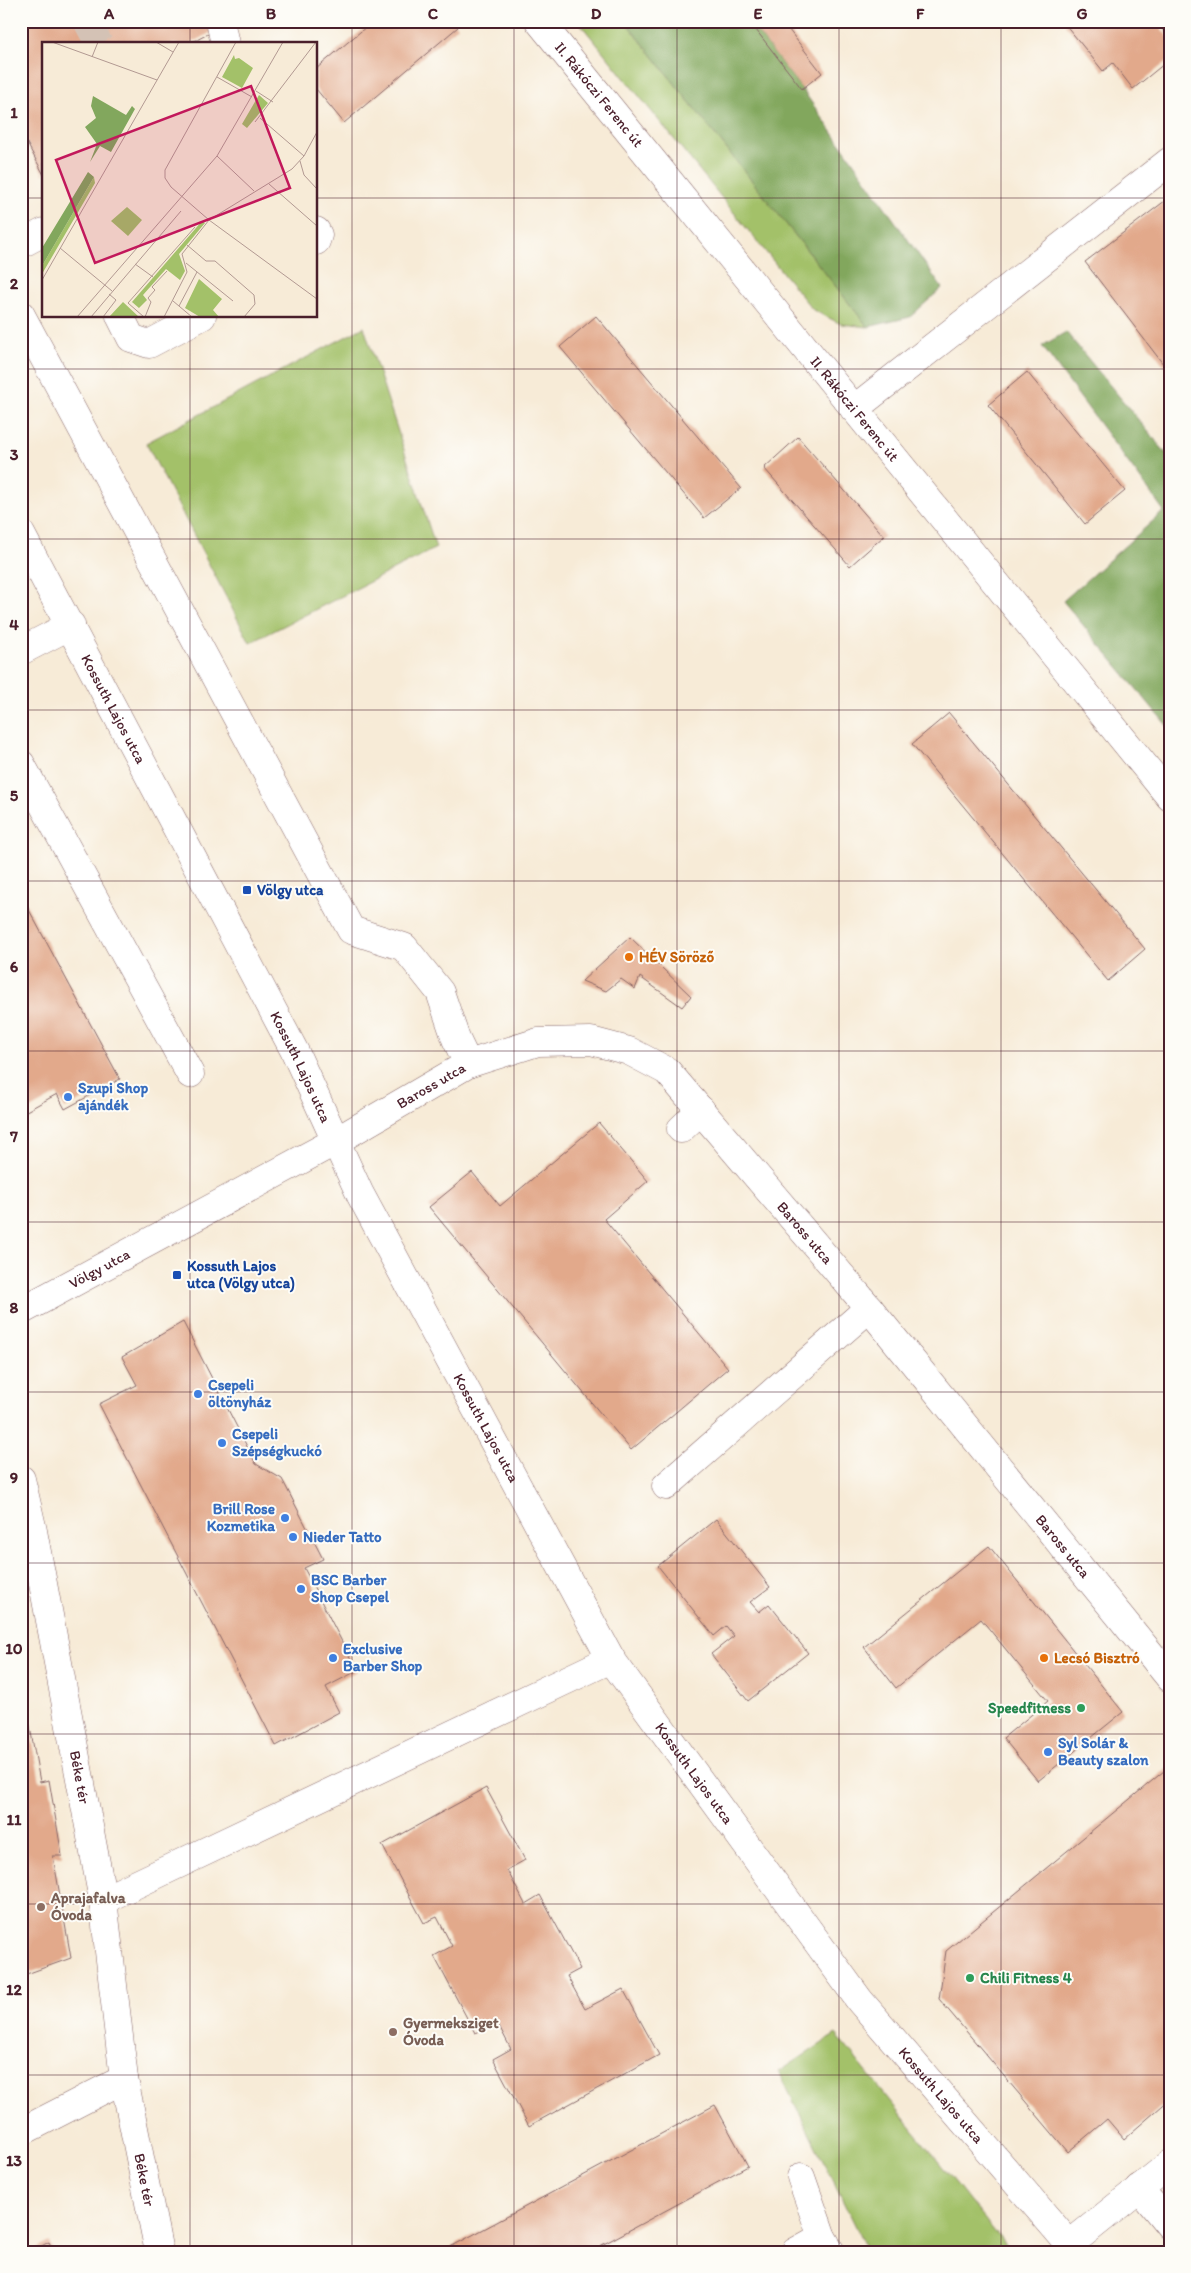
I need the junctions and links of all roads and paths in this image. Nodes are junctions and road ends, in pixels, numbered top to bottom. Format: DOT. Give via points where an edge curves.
graph roads {
  1 [pos="220,21"];
  2 [pos="539,21"];
  3 [pos="225,42"];
  4 [pos="1170,161"];
  5 [pos="42,233"];
  6 [pos="21,244"];
  7 [pos="21,314"];
  8 [pos="121,318"];
  9 [pos="198,318"];
  10 [pos="854,409"];
  11 [pos="21,534"];
  12 [pos="71,625"];
  13 [pos="21,651"];
  14 [pos="21,764"];
  15 [pos="1170,797"];
  16 [pos="468,1064"];
  17 [pos="190,1074"];
  18 [pos="701,1110"];
  19 [pos="680,1129"];
  20 [pos="336,1142"];
  21 [pos="868,1308"];
  22 [pos="21,1311"];
  23 [pos="21,1479"];
  24 [pos="666,1486"];
  25 [pos="611,1659"];
  26 [pos="1170,1678"];
  27 [pos="103,1900"];
  28 [pos="124,2078"];
  29 [pos="21,2132"];
  30 [pos="1170,2164"];
  31 [pos="801,2177"];
  32 [pos="1139,2188"];
  33 [pos="1170,2226"];
  34 [pos="826,2244"];
  35 [pos="1073,2248"];
  36 [pos="159,2252"];
  37 [pos="795,2252"];
  1 -- 3 [label="street"];
  2 -- 10 [label="street, II. Rákóczi Ferenc út"];
  4 -- 10 [label="street"];
  5 -- 6 [label="street"];
  7 -- 16 [label="street" via="351,930 404,947 440,992"];
  8 -- 9 [label="street" via="131,338 149,344"];
  10 -- 15 [label="street, II. Rákóczi Ferenc út"];
  11 -- 12 [label="street, Kossuth Lajos utca"];
  12 -- 13 [label="street"];
  12 -- 20 [label="street, Kossuth Lajos utca" via="295,1052"];
  14 -- 17 [label="street"];
  16 -- 18 [label="street, Baross utca" via="538,1042 591,1041 628,1051 667,1071"];
  16 -- 20 [label="street, Baross utca"];
  18 -- 19 [label="street"];
  18 -- 21 [label="street, Baross utca"];
  20 -- 22 [label="street, Völgy utca"];
  20 -- 25 [label="street, Kossuth Lajos utca" via="360,1194"];
  21 -- 24 [label="street"];
  21 -- 26 [label="street, Baross utca"];
  23 -- 27 [label="street, Béke tér"];
  25 -- 27 [label="street"];
  25 -- 35 [label="street, Kossuth Lajos utca" via="860,2001"];
  27 -- 28 [label="street, Béke tér"];
  28 -- 29 [label="street"];
  28 -- 36 [label="street, Béke tér"];
  30 -- 32 [label="street, Kossuth Lajos utca"];
  31 -- 34 [label="street"];
  32 -- 33 [label="street"];
  32 -- 35 [label="street, Kossuth Lajos utca"];
  34 -- 37 [label="street"];
}
